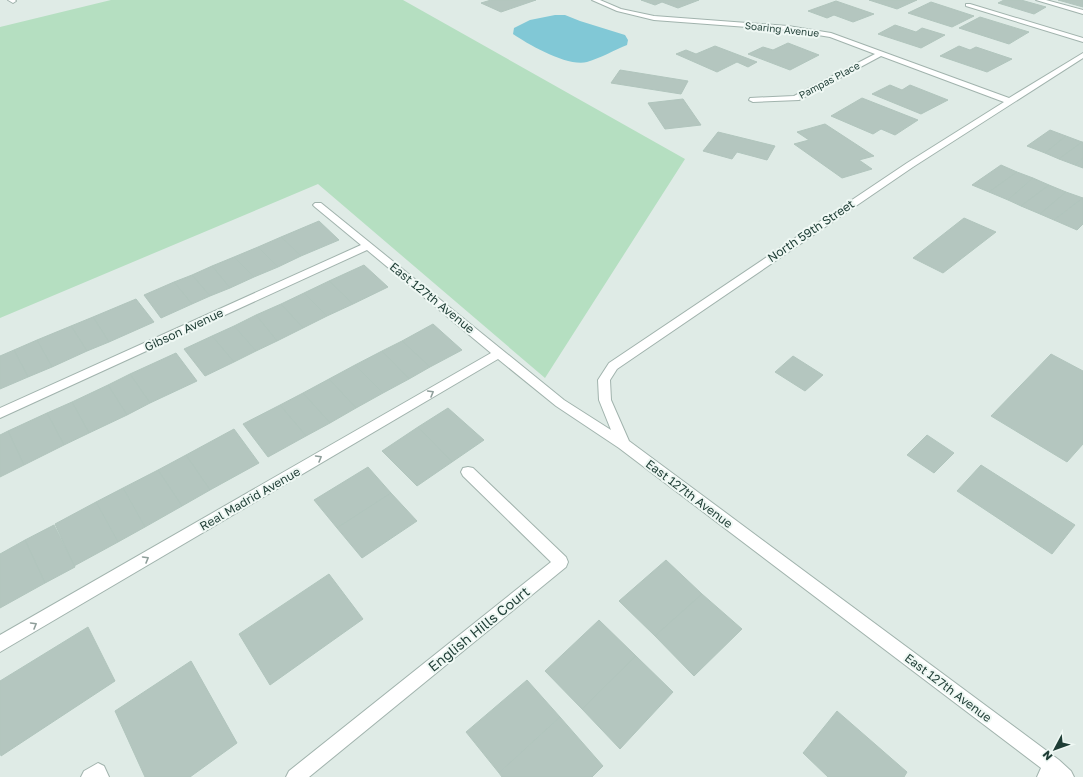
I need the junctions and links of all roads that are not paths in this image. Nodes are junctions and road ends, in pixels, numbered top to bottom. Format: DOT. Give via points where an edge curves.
graph roads {
  1 [pos="595,0"];
  2 [pos="1039,0"];
  3 [pos="968,5"];
  4 [pos="1083,12"];
  5 [pos="1083,40"];
  6 [pos="880,54"];
  7 [pos="1083,55"];
  8 [pos="753,100"];
  9 [pos="1009,101"];
  10 [pos="318,205"];
  11 [pos="368,246"];
  12 [pos="499,353"];
  13 [pos="0,413"];
  14 [pos="624,444"];
  15 [pos="468,472"];
  16 [pos="0,644"];
  17 [pos="1055,773"];
  18 [pos="90,777"];
  19 [pos="100,777"];
  20 [pos="295,777"];
  1 -- 6 [label="street, Soaring Avenue" via="619,10 654,18 788,28 830,35"];
  2 -- 4 [label="street"];
  3 -- 5 [label="street"];
  6 -- 8 [label="street, Pampas Place" via="796,98"];
  6 -- 9 [label="street, Soaring Avenue"];
  7 -- 9 [label="street, North 59th Street"];
  9 -- 14 [label="street, North 59th Street" via="613,366 604,380 605,400"];
  10 -- 11 [label="street, East 127th Avenue"];
  11 -- 12 [label="street, East 127th Avenue"];
  11 -- 13 [label="street, Gibson Avenue"];
  12 -- 14 [label="street, East 127th Avenue" via="560,403"];
  16 -- 12 [label="street, Real Madrid Avenue, one-way"];
  14 -- 17 [label="street, East 127th Avenue"];
  15 -- 20 [label="street, English Hills Court" via="561,562"];
  18 -- 19 [label="street" via="98,772"];
}
